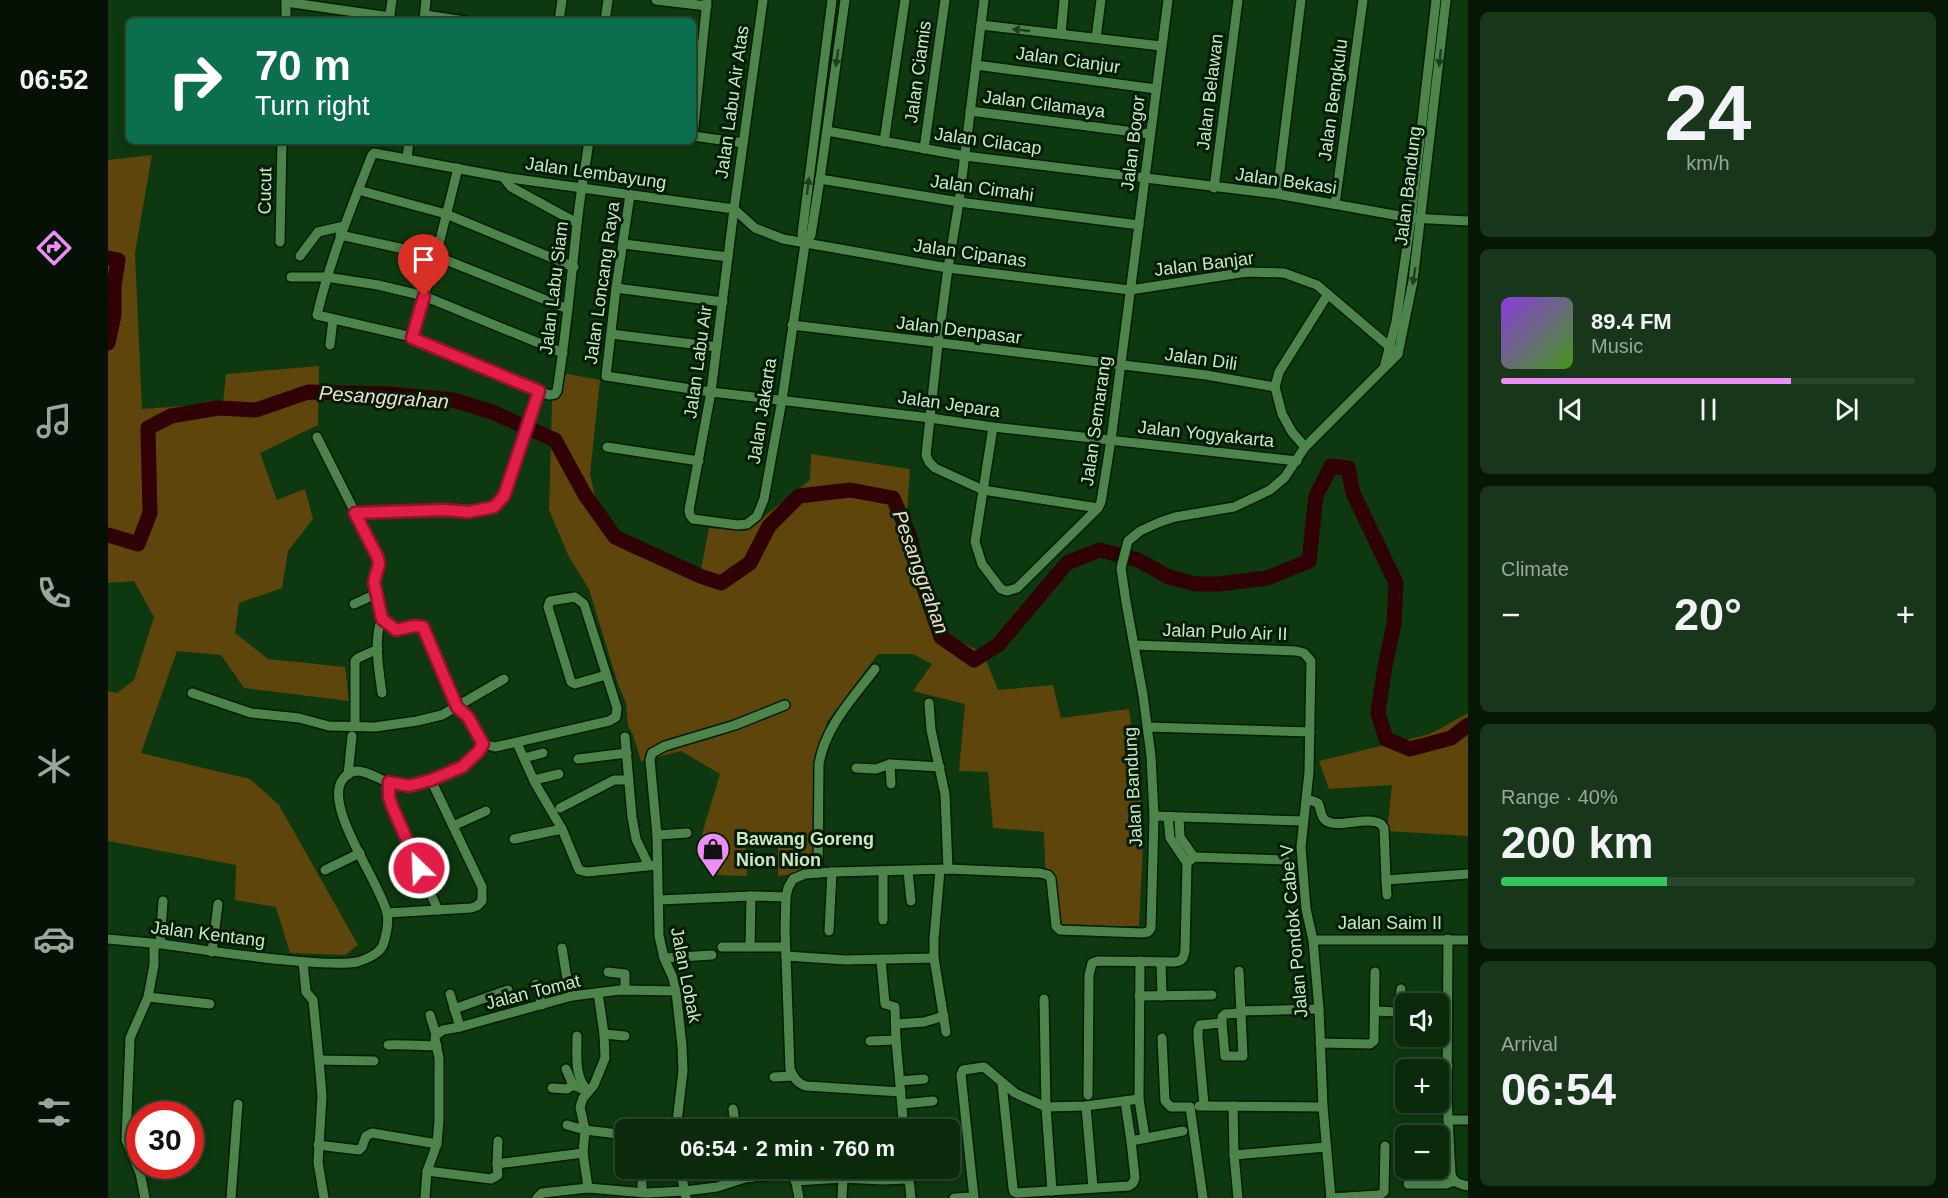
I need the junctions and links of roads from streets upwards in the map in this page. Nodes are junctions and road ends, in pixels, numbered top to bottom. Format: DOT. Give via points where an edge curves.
graph roads {
  1 [pos="348,0"];
  2 [pos="392,0"];
  3 [pos="426,0"];
  4 [pos="562,0"];
  5 [pos="608,0"];
  6 [pos="656,0"];
  7 [pos="763,0"];
  8 [pos="832,0"];
  9 [pos="845,0"];
  10 [pos="905,0"];
  11 [pos="945,0"];
  12 [pos="984,0"];
  13 [pos="1064,0"];
  14 [pos="1101,0"];
  15 [pos="1168,0"];
  16 [pos="1238,0"];
  17 [pos="1301,0"];
  18 [pos="1363,0"];
  19 [pos="1436,0"];
  20 [pos="1446,0"];
  21 [pos="286,1"];
  22 [pos="707,3"];
  23 [pos="347,12"];
  24 [pos="286,18"];
  25 [pos="384,18"];
  26 [pos="390,18"];
  27 [pos="424,18"];
  28 [pos="560,18"];
  29 [pos="605,18"];
  30 [pos="981,25"];
  31 [pos="1061,34"];
  32 [pos="1096,38"];
  33 [pos="1161,46"];
  34 [pos="698,51"];
  35 [pos="976,65"];
  36 [pos="696,78"];
  37 [pos="1156,89"];
  38 [pos="970,111"];
  39 [pos="827,131"];
  40 [pos="1150,134"];
  41 [pos="696,136"];
  42 [pos="884,142"];
  43 [pos="743,143"];
  44 [pos="282,144"];
  45 [pos="409,144"];
  46 [pos="589,144"];
  47 [pos="924,149"];
  48 [pos="965,156"];
  49 [pos="407,158"];
  50 [pos="458,168"];
  51 [pos="503,177"];
  52 [pos="1145,178"];
  53 [pos="820,179"];
  54 [pos="1214,188"];
  55 [pos="583,189"];
  56 [pos="358,190"];
  57 [pos="1277,194"];
  58 [pos="630,195"];
  59 [pos="960,202"];
  60 [pos="1335,204"];
  61 [pos="734,208"];
  62 [pos="446,214"];
  63 [pos="1411,218"];
  64 [pos="1422,218"];
  65 [pos="1468,221"];
  66 [pos="577,223"];
  67 [pos="1139,225"];
  68 [pos="342,230"];
  69 [pos="280,242"];
  70 [pos="624,244"];
  71 [pos="805,244"];
  72 [pos="300,256"];
  73 [pos="436,256"];
  74 [pos="728,257"];
  75 [pos="574,267"];
  76 [pos="948,268"];
  77 [pos="291,277"];
  78 [pos="326,277"];
  79 [pos="616,288"];
  80 [pos="1130,290"];
  81 [pos="1329,294"];
  82 [pos="424,296"];
  83 [pos="723,302"];
  84 [pos="568,309"];
  85 [pos="333,319"];
  86 [pos="792,325"];
  87 [pos="610,334"];
  88 [pos="412,338"];
  89 [pos="938,344"];
  90 [pos="330,345"];
  91 [pos="717,347"];
  92 [pos="1389,347"];
  93 [pos="563,353"];
  94 [pos="1398,354"];
  95 [pos="1121,366"];
  96 [pos="1384,368"];
  97 [pos="606,376"];
  98 [pos="1275,387"];
  99 [pos="539,391"];
  100 [pos="711,392"];
  101 [pos="782,400"];
  102 [pos="930,418"];
  103 [pos="993,427"];
  104 [pos="317,437"];
  105 [pos="1111,440"];
  106 [pos="607,447"];
  107 [pos="1305,447"];
  108 [pos="699,461"];
  109 [pos="1297,461"];
  110 [pos="983,490"];
  111 [pos="1098,508"];
  112 [pos="355,513"];
  113 [pos="693,519"];
  114 [pos="376,594"];
  115 [pos="354,604"];
  116 [pos="382,619"];
  117 [pos="1134,645"];
  118 [pos="378,649"];
  119 [pos="1311,661"];
  120 [pos="875,669"];
  121 [pos="606,675"];
  122 [pos="504,680"];
  123 [pos="192,693"];
  124 [pos="382,693"];
  125 [pos="928,703"];
  126 [pos="785,705"];
  127 [pos="457,707"];
  128 [pos="1148,727"];
  129 [pos="354,731"];
  130 [pos="1310,732"];
  131 [pos="625,737"];
  132 [pos="517,743"];
  133 [pos="481,748"];
  134 [pos="543,753"];
  135 [pos="627,753"];
  136 [pos="524,758"];
  137 [pos="578,759"];
  138 [pos="890,764"];
  139 [pos="940,767"];
  140 [pos="856,768"];
  141 [pos="559,774"];
  142 [pos="348,775"];
  143 [pos="431,780"];
  144 [pos="534,780"];
  145 [pos="629,780"];
  146 [pos="389,782"];
  147 [pos="891,784"];
  148 [pos="1307,799"];
  149 [pos="560,808"];
  150 [pos="486,811"];
  151 [pos="1154,816"];
  152 [pos="1168,817"];
  153 [pos="1179,818"];
  154 [pos="1303,821"];
  155 [pos="453,826"];
  156 [pos="562,829"];
  157 [pos="687,832"];
  158 [pos="657,836"];
  159 [pos="514,839"];
  160 [pos="360,853"];
  161 [pos="1190,860"];
  162 [pos="1285,860"];
  163 [pos="652,865"];
  164 [pos="325,870"];
  165 [pos="944,870"];
  166 [pos="908,871"];
  167 [pos="883,872"];
  168 [pos="818,873"];
  169 [pos="832,873"];
  170 [pos="1468,874"];
  171 [pos="1386,880"];
  172 [pos="1387,894"];
  173 [pos="751,896"];
  174 [pos="786,897"];
  175 [pos="659,900"];
  176 [pos="164,901"];
  177 [pos="911,901"];
  178 [pos="218,904"];
  179 [pos="438,910"];
  180 [pos="387,914"];
  181 [pos="883,920"];
  182 [pos="829,932"];
  183 [pos="108,939"];
  184 [pos="1448,939"];
  185 [pos="1313,940"];
  186 [pos="1468,940"];
  187 [pos="157,944"];
  188 [pos="722,947"];
  189 [pos="750,947"];
  190 [pos="564,950"];
  191 [pos="786,951"];
  192 [pos="212,952"];
  193 [pos="712,955"];
  194 [pos="664,958"];
  195 [pos="934,958"];
  196 [pos="881,960"];
  197 [pos="1140,961"];
  198 [pos="303,962"];
  199 [pos="1161,962"];
  200 [pos="1239,971"];
  201 [pos="608,972"];
  202 [pos="1375,972"];
  203 [pos="537,984"];
  204 [pos="1401,989"];
  205 [pos="508,990"];
  206 [pos="625,990"];
  207 [pos="676,991"];
  208 [pos="598,993"];
  209 [pos="450,994"];
  210 [pos="1212,995"];
  211 [pos="572,996"];
  212 [pos="1139,996"];
  213 [pos="1162,996"];
  214 [pos="148,997"];
  215 [pos="1044,999"];
  216 [pos="210,1004"];
  217 [pos="542,1005"];
  218 [pos="454,1009"];
  219 [pos="1319,1009"];
  220 [pos="1374,1011"];
  221 [pos="1241,1012"];
  222 [pos="430,1015"];
  223 [pos="944,1016"];
  224 [pos="1222,1023"];
  225 [pos="896,1024"];
  226 [pos="460,1027"];
  227 [pos="946,1032"];
  228 [pos="604,1034"];
  229 [pos="436,1035"];
  230 [pos="577,1036"];
  231 [pos="625,1036"];
  232 [pos="1162,1038"];
  233 [pos="896,1040"];
  234 [pos="870,1041"];
  235 [pos="1320,1043"];
  236 [pos="388,1045"];
  237 [pos="437,1046"];
  238 [pos="1448,1059"];
  239 [pos="319,1060"];
  240 [pos="374,1061"];
  241 [pos="566,1069"];
  242 [pos="793,1076"];
  243 [pos="774,1077"];
  244 [pos="924,1079"];
  245 [pos="900,1081"];
  246 [pos="1002,1083"];
  247 [pos="573,1085"];
  248 [pos="552,1088"];
  249 [pos="588,1092"];
  250 [pos="901,1092"];
  251 [pos="1088,1095"];
  252 [pos="1139,1100"];
  253 [pos="933,1101"];
  254 [pos="1125,1101"];
  255 [pos="238,1104"];
  256 [pos="902,1104"];
  257 [pos="1204,1105"];
  258 [pos="1086,1106"];
  259 [pos="1233,1106"];
  260 [pos="1046,1107"];
  261 [pos="1190,1107"];
  262 [pos="1323,1107"];
  263 [pos="733,1109"];
  264 [pos="1448,1113"];
  265 [pos="677,1119"];
  266 [pos="734,1119"];
  267 [pos="903,1119"];
  268 [pos="1448,1120"];
  269 [pos="1468,1120"];
  270 [pos="567,1125"];
  271 [pos="1447,1125"];
  272 [pos="585,1130"];
  273 [pos="1183,1131"];
  274 [pos="615,1134"];
  275 [pos="1145,1138"];
  276 [pos="498,1141"];
  277 [pos="1131,1141"];
  278 [pos="437,1144"];
  279 [pos="318,1145"];
  280 [pos="1385,1146"];
  281 [pos="1326,1147"];
  282 [pos="583,1153"];
  283 [pos="1234,1155"];
  284 [pos="498,1164"];
  285 [pos="1449,1166"];
  286 [pos="427,1171"];
  287 [pos="640,1179"];
  288 [pos="682,1179"];
  289 [pos="735,1179"];
  290 [pos="795,1179"];
  291 [pos="843,1179"];
  292 [pos="863,1179"];
  293 [pos="909,1179"];
  294 [pos="1454,1181"];
  295 [pos="1408,1184"];
  296 [pos="1468,1186"];
  297 [pos="588,1188"];
  298 [pos="1093,1188"];
  299 [pos="1052,1191"];
  300 [pos="637,1194"];
  301 [pos="686,1195"];
  302 [pos="1023,1196"];
  303 [pos="973,1197"];
  304 [pos="145,1198"];
  305 [pos="231,1198"];
  306 [pos="324,1198"];
  307 [pos="425,1198"];
  308 [pos="537,1198"];
  309 [pos="799,1198"];
  310 [pos="842,1198"];
  311 [pos="911,1198"];
  312 [pos="954,1198"];
  313 [pos="1203,1198"];
  314 [pos="1238,1198"];
  315 [pos="1331,1198"];
  1 -- 23 [label="street"];
  2 -- 26 [label="street"];
  3 -- 27 [label="street"];
  4 -- 28 [label="street"];
  5 -- 29 [label="street"];
  6 -- 22 [label="street"];
  7 -- 43 [label="street, Jalan Labu Air Atas"];
  71 -- 8 [label="street, Jalan Jakarta, one-way" via="802,234"];
  9 -- 39 [label="street, Jalan Jakarta, one-way"];
  10 -- 42 [label="street"];
  11 -- 47 [label="street, Jalan Ciamis"];
  12 -- 30 [label="street"];
  13 -- 31 [label="street"];
  14 -- 32 [label="street"];
  15 -- 33 [label="street, Jalan Bogor"];
  16 -- 54 [label="street, Jalan Belawan"];
  17 -- 57 [label="street"];
  18 -- 60 [label="street, Jalan Bengkulu"];
  19 -- 63 [label="street, Jalan Bandung"];
  20 -- 64 [label="street, Jalan Bandung, one-way"];
  21 -- 23 [label="street"];
  21 -- 24 [label="street"];
  22 -- 34 [label="street"];
  23 -- 25 [label="street"];
  31 -- 30 [label="street, one-way"];
  30 -- 35 [label="street"];
  31 -- 32 [label="street"];
  32 -- 33 [label="street"];
  33 -- 37 [label="street, Jalan Bogor"];
  34 -- 36 [label="street"];
  35 -- 37 [label="street, Jalan Cianjur"];
  35 -- 38 [label="street"];
  37 -- 40 [label="street, Jalan Bogor"];
  38 -- 40 [label="street, Jalan Cilamaya"];
  38 -- 48 [label="street"];
  39 -- 42 [label="street, Jalan Cilacap"];
  39 -- 53 [label="street, Jalan Jakarta"];
  40 -- 52 [label="street, Jalan Bogor"];
  41 -- 43 [label="street"];
  42 -- 47 [label="street, Jalan Cilacap"];
  43 -- 61 [label="street, Jalan Labu Air Atas"];
  44 -- 69 [label="street, Cucut"];
  45 -- 49 [label="street"];
  46 -- 55 [label="street, Jalan Labu Siam"];
  47 -- 48 [label="street, Jalan Cilacap"];
  48 -- 52 [label="street, Jalan Cilacap"];
  48 -- 59 [label="street"];
  49 -- 50 [label="street, Jalan Lembayung"];
  49 -- 56 [label="street, Jalan Lembayung" via="374,153"];
  50 -- 51 [label="street, Jalan Lembayung"];
  50 -- 62 [label="street"];
  51 -- 55 [label="street, Jalan Lembayung"];
  51 -- 66 [label="street" via="511,187"];
  52 -- 54 [label="street, Jalan Bekasi"];
  52 -- 67 [label="street, Jalan Bogor"];
  53 -- 59 [label="street, Jalan Cimahi"];
  53 -- 71 [label="street, Jalan Jakarta" via="811,235"];
  54 -- 57 [label="street, Jalan Bekasi"];
  55 -- 58 [label="street, Jalan Lembayung"];
  55 -- 66 [label="street, Jalan Labu Siam"];
  56 -- 62 [label="street"];
  56 -- 68 [label="street"];
  57 -- 60 [label="street, Jalan Bekasi"];
  58 -- 61 [label="street, Jalan Lembayung"];
  58 -- 70 [label="street, Jalan Loncang Raya"];
  59 -- 67 [label="street, Jalan Cimahi"];
  59 -- 76 [label="street"];
  60 -- 63 [label="street, Jalan Bekasi"];
  61 -- 71 [label="street" via="755,228"];
  61 -- 74 [label="street, Jalan Labu Air"];
  62 -- 73 [label="street"];
  62 -- 75 [label="street"];
  63 -- 64 [label="street, Jalan Bekasi"];
  63 -- 92 [label="street, Jalan Bandung"];
  64 -- 65 [label="street, Jalan Bekasi"];
  64 -- 94 [label="street, Jalan Bandung, one-way"];
  66 -- 75 [label="street, Jalan Labu Siam"];
  67 -- 80 [label="street, Jalan Bogor"];
  68 -- 72 [label="street" via="318,232"];
  68 -- 73 [label="street"];
  68 -- 78 [label="street"];
  70 -- 74 [label="street"];
  70 -- 79 [label="street, Jalan Loncang Raya"];
  71 -- 76 [label="street, Jalan Cipanas"];
  71 -- 86 [label="street, Jalan Jakarta"];
  73 -- 82 [label="street"];
  73 -- 84 [label="street"];
  74 -- 83 [label="street, Jalan Labu Air"];
  75 -- 84 [label="street, Jalan Labu Siam"];
  76 -- 80 [label="street, Jalan Cipanas"];
  76 -- 89 [label="street"];
  77 -- 78 [label="street"];
  78 -- 82 [label="street"];
  78 -- 85 [label="street" via="317,315"];
  79 -- 83 [label="street"];
  79 -- 87 [label="street, Jalan Loncang Raya"];
  80 -- 81 [label="street, Jalan Banjar" via="1247,272 1284,273 1317,285"];
  80 -- 95 [label="street, Jalan Semarang"];
  81 -- 92 [label="street, Jalan Banjar"];
  81 -- 98 [label="street" via="1279,372"];
  82 -- 88 [label="street"];
  82 -- 93 [label="street"];
  83 -- 91 [label="street, Jalan Labu Air"];
  84 -- 93 [label="street, Jalan Labu Siam"];
  85 -- 88 [label="street"];
  85 -- 90 [label="street"];
  86 -- 89 [label="street, Jalan Denpasar"];
  86 -- 101 [label="street, Jalan Jakarta"];
  87 -- 91 [label="street"];
  87 -- 97 [label="street, Jalan Loncang Raya"];
  88 -- 99 [label="street"];
  89 -- 95 [label="street, Jalan Denpasar"];
  89 -- 102 [label="street"];
  91 -- 100 [label="street, Jalan Labu Air"];
  92 -- 94 [label="street, Jalan Banjar"];
  92 -- 96 [label="street, Jalan Bandung"];
  93 -- 99 [label="street, Jalan Labu Siam" via="557,391 551,395"];
  94 -- 96 [label="street, Jalan Bandung"];
  95 -- 98 [label="street, Jalan Dili"];
  95 -- 105 [label="street, Jalan Semarang"];
  96 -- 107 [label="street, Jalan Bandung"];
  97 -- 100 [label="street, Jalan Jepara"];
  98 -- 107 [label="street" via="1282,414"];
  99 -- 112 [label="street" via="504,496 494,507 469,512"];
  100 -- 101 [label="street, Jalan Jepara"];
  100 -- 108 [label="street, Jalan Labu Air"];
  101 -- 102 [label="street, Jalan Jepara"];
  101 -- 113 [label="street, Jalan Jakarta" via="764,499 757,516 738,525"];
  102 -- 103 [label="street, Jalan Jepara"];
  102 -- 110 [label="street" via="926,455 929,462 945,474"];
  103 -- 105 [label="street, Jalan Jepara"];
  103 -- 110 [label="street, Jalan Semarang"];
  104 -- 112 [label="street"];
  105 -- 109 [label="street, Jalan Yogyakarta"];
  105 -- 111 [label="street, Jalan Semarang"];
  106 -- 108 [label="street"];
  107 -- 109 [label="street, Jalan Bandung"];
  108 -- 113 [label="street, Jalan Labu Air" via="689,510"];
  109 -- 117 [label="street, Jalan Bandung" via="1277,484 1257,497 1234,507 1160,522 1128,541 1121,568"];
  110 -- 111 [label="street"];
  110 -- 111 [label="street, Jalan Semarang" via="975,542 982,564 1001,589 1007,591 1017,588"];
  112 -- 114 [label="street" via="378,558"];
  114 -- 115 [label="street"];
  114 -- 116 [label="street"];
  116 -- 118 [label="street" via="378,626"];
  116 -- 127 [label="street" via="396,630 423,627"];
  117 -- 119 [label="street, Jalan Pulo Air II" via="1296,651"];
  117 -- 128 [label="street, Jalan Bandung"];
  118 -- 124 [label="street"];
  118 -- 129 [label="street" via="355,661"];
  119 -- 130 [label="street, Jalan Pondok Cabe V"];
  120 -- 168 [label="street" via="822,747"];
  121 -- 121 [label="street" via="584,604 575,597 550,601 548,607 571,682"];
  121 -- 132 [label="street" via="617,708 616,717"];
  122 -- 127 [label="street"];
  123 -- 129 [label="street" via="251,713 299,718"];
  125 -- 139 [label="street"];
  126 -- 158 [label="street, Jalan Lobak" via="652,753"];
  127 -- 129 [label="street" via="417,721"];
  127 -- 133 [label="street" via="468,717"];
  128 -- 130 [label="street"];
  128 -- 151 [label="street, Jalan Bandung"];
  129 -- 142 [label="street"];
  130 -- 148 [label="street, Jalan Pondok Cabe V"];
  131 -- 135 [label="street"];
  132 -- 133 [label="street"];
  132 -- 136 [label="street"];
  133 -- 143 [label="street" via="462,767"];
  134 -- 136 [label="street"];
  135 -- 137 [label="street"];
  135 -- 145 [label="street"];
  136 -- 144 [label="street"];
  138 -- 139 [label="street"];
  138 -- 140 [label="street" via="876,769"];
  138 -- 147 [label="street"];
  139 -- 165 [label="street" via="945,794"];
  141 -- 144 [label="street"];
  142 -- 146 [label="street" via="365,771"];
  142 -- 160 [label="street" via="339,788 338,801"];
  143 -- 146 [label="street" via="409,786"];
  143 -- 155 [label="street"];
  144 -- 156 [label="street"];
  145 -- 149 [label="street" via="614,780"];
  145 -- 163 [label="street" via="636,839"];
  146 -- 179 [label="street" via="392,806"];
  148 -- 154 [label="street, Jalan Pondok Cabe V"];
  148 -- 171 [label="street" via="1318,803 1327,822 1382,824"];
  150 -- 155 [label="street"];
  151 -- 152 [label="street"];
  151 -- 165 [label="street, Jalan Bandung" via="1148,932 1059,930 1052,883 1045,873"];
  152 -- 153 [label="street"];
  152 -- 161 [label="street" via="1170,838"];
  153 -- 154 [label="street"];
  153 -- 161 [label="street" via="1180,837"];
  154 -- 185 [label="street, Jalan Pondok Cabe V" via="1305,909"];
  155 -- 179 [label="street" via="482,887 482,901 477,906"];
  156 -- 159 [label="street"];
  156 -- 163 [label="street" via="583,872"];
  157 -- 158 [label="street"];
  158 -- 163 [label="street, Jalan Lobak"];
  160 -- 164 [label="street"];
  160 -- 180 [label="street"];
  161 -- 162 [label="street"];
  161 -- 199 [label="street" via="1184,957 1179,962"];
  163 -- 175 [label="street, Jalan Lobak"];
  165 -- 166 [label="street, Jalan Bandung"];
  165 -- 195 [label="street"];
  166 -- 167 [label="street, Jalan Bandung"];
  166 -- 177 [label="street"];
  167 -- 169 [label="street, Jalan Bandung"];
  167 -- 181 [label="street"];
  168 -- 169 [label="street, Jalan Bandung"];
  168 -- 174 [label="street, Jalan Bandung" via="793,879"];
  169 -- 182 [label="street"];
  170 -- 171 [label="street"];
  171 -- 172 [label="street"];
  173 -- 174 [label="street"];
  173 -- 175 [label="street"];
  173 -- 189 [label="street"];
  174 -- 191 [label="street"];
  175 -- 194 [label="street, Jalan Lobak" via="659,936"];
  176 -- 187 [label="street"];
  178 -- 192 [label="street"];
  179 -- 180 [label="street"];
  180 -- 198 [label="street, Jalan Kentang" via="382,947 372,957 356,962"];
  183 -- 187 [label="street, Jalan Kentang"];
  184 -- 185 [label="street, Jalan Saim II"];
  184 -- 186 [label="street, Jalan Saim II"];
  184 -- 238 [label="street"];
  185 -- 219 [label="street, Jalan Pondok Cabe V"];
  187 -- 192 [label="street, Jalan Kentang"];
  187 -- 214 [label="street"];
  188 -- 189 [label="street"];
  189 -- 191 [label="street"];
  190 -- 211 [label="street"];
  191 -- 196 [label="street" via="845,960"];
  191 -- 242 [label="street"];
  192 -- 198 [label="street, Jalan Kentang"];
  193 -- 194 [label="street"];
  194 -- 207 [label="street, Jalan Lobak"];
  195 -- 196 [label="street"];
  195 -- 223 [label="street"];
  196 -- 225 [label="street" via="885,1004 895,1007"];
  197 -- 199 [label="street"];
  197 -- 212 [label="street"];
  197 -- 251 [label="street" via="1098,961 1090,968"];
  198 -- 239 [label="street" via="306,992 313,1000"];
  199 -- 213 [label="street"];
  200 -- 221 [label="street"];
  201 -- 206 [label="street" via="625,974"];
  202 -- 220 [label="street"];
  203 -- 217 [label="street"];
  204 -- 220 [label="street" via="1399,1012"];
  205 -- 218 [label="street"];
  206 -- 207 [label="street, Jalan Tomat"];
  206 -- 208 [label="street, Jalan Tomat"];
  207 -- 265 [label="street, Jalan Lobak" via="683,1071"];
  208 -- 211 [label="street, Jalan Tomat"];
  208 -- 228 [label="street"];
  209 -- 218 [label="street"];
  210 -- 213 [label="street"];
  211 -- 217 [label="street, Jalan Tomat"];
  212 -- 213 [label="street"];
  212 -- 252 [label="street"];
  214 -- 216 [label="street"];
  214 -- 304 [label="street" via="130,1038 126,1140 140,1173"];
  215 -- 260 [label="street"];
  217 -- 226 [label="street, Jalan Tomat"];
  218 -- 226 [label="street"];
  219 -- 221 [label="street"];
  219 -- 235 [label="street, Jalan Pondok Cabe V"];
  220 -- 235 [label="street" via="1372,1043"];
  221 -- 224 [label="street" via="1225,1014"];
  221 -- 224 [label="street" via="1243,1056 1225,1056"];
  222 -- 229 [label="street"];
  223 -- 225 [label="street"];
  223 -- 227 [label="street"];
  224 -- 257 [label="street" via="1202,1024 1198,1030"];
  225 -- 233 [label="street"];
  226 -- 229 [label="street, Jalan Tomat"];
  228 -- 231 [label="street"];
  228 -- 249 [label="street" via="605,1058"];
  229 -- 237 [label="street"];
  230 -- 249 [label="street" via="577,1069"];
  232 -- 261 [label="street" via="1165,1101 1170,1107"];
  233 -- 234 [label="street"];
  233 -- 245 [label="street"];
  235 -- 262 [label="street, Jalan Pondok Cabe V"];
  236 -- 237 [label="street"];
  237 -- 278 [label="street"];
  239 -- 240 [label="street"];
  239 -- 279 [label="street" via="322,1095"];
  241 -- 247 [label="street"];
  242 -- 243 [label="street"];
  242 -- 250 [label="street" via="806,1086"];
  244 -- 245 [label="street"];
  245 -- 250 [label="street"];
  246 -- 260 [label="street"];
  246 -- 302 [label="street" via="1013,1188"];
  246 -- 303 [label="street" via="984,1066 961,1072"];
  247 -- 248 [label="street" via="567,1089"];
  247 -- 249 [label="street"];
  249 -- 272 [label="street" via="580,1107"];
  250 -- 256 [label="street"];
  252 -- 254 [label="street"];
  252 -- 275 [label="street"];
  253 -- 256 [label="street"];
  254 -- 258 [label="street"];
  254 -- 277 [label="street"];
  255 -- 305 [label="street"];
  256 -- 267 [label="street"];
  257 -- 259 [label="street"];
  257 -- 261 [label="street"];
  258 -- 260 [label="street"];
  258 -- 298 [label="street"];
  259 -- 262 [label="street"];
  259 -- 283 [label="street"];
  260 -- 299 [label="street"];
  261 -- 313 [label="street"];
  262 -- 281 [label="street, Jalan Pondok Cabe V"];
  263 -- 266 [label="street"];
  264 -- 268 [label="street"];
  268 -- 269 [label="street"];
  268 -- 271 [label="street"];
  270 -- 272 [label="street"];
  272 -- 274 [label="street"];
  272 -- 282 [label="street"];
  273 -- 275 [label="street"];
  275 -- 277 [label="street"];
  276 -- 284 [label="street"];
  277 -- 298 [label="street" via="1133,1184"];
  278 -- 279 [label="street" via="372,1133 358,1150"];
  278 -- 286 [label="street"];
  279 -- 306 [label="street"];
  280 -- 315 [label="street" via="1384,1192"];
  281 -- 283 [label="street"];
  281 -- 315 [label="street, Jalan Pondok Cabe V"];
  282 -- 284 [label="street"];
  282 -- 297 [label="street"];
  283 -- 314 [label="street"];
  284 -- 286 [label="street" via="498,1175 491,1179"];
  285 -- 294 [label="street"];
  286 -- 307 [label="street"];
  287 -- 300 [label="street"];
  288 -- 301 [label="street"];
  289 -- 301 [label="street"];
  290 -- 309 [label="street"];
  291 -- 310 [label="street"];
  292 -- 293 [label="street"];
  293 -- 311 [label="street"];
  294 -- 295 [label="street"];
  294 -- 296 [label="street"];
  297 -- 300 [label="street"];
  297 -- 308 [label="street" via="542,1192"];
  298 -- 299 [label="street"];
  299 -- 302 [label="street"];
  300 -- 301 [label="street"];
  303 -- 312 [label="street"];
}
